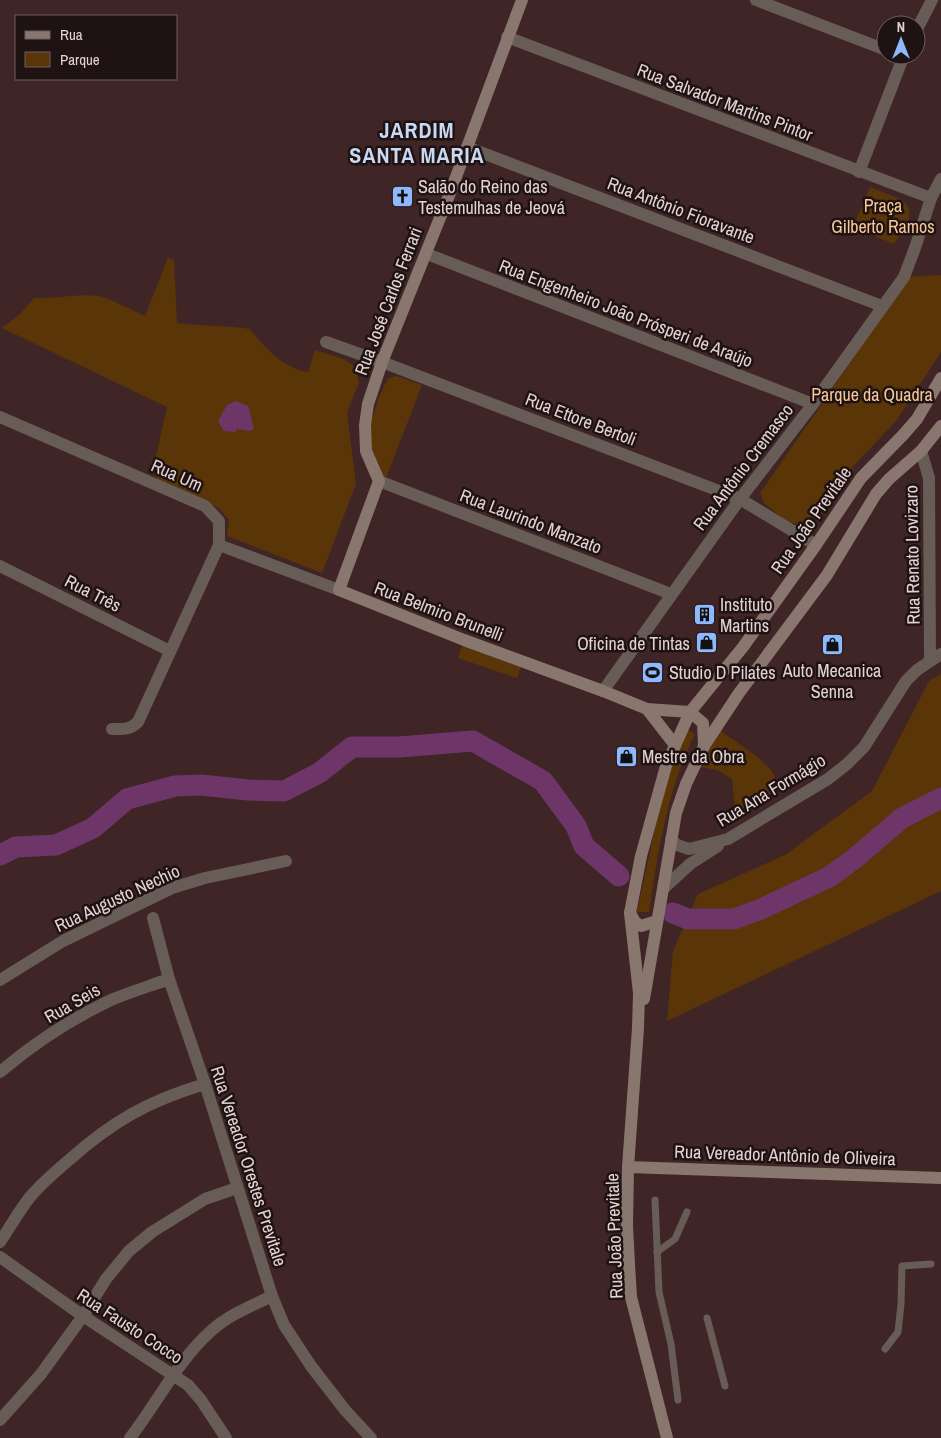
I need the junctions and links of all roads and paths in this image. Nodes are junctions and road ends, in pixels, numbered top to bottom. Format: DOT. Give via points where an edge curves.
graph roads {
  1 [pos="522,0"];
  2 [pos="756,0"];
  3 [pos="932,0"];
  4 [pos="924,15"];
  5 [pos="507,37"];
  6 [pos="876,46"];
  7 [pos="899,65"];
  8 [pos="468,147"];
  9 [pos="859,172"];
  10 [pos="941,179"];
  11 [pos="931,198"];
  12 [pos="427,254"];
  13 [pos="882,306"];
  14 [pos="326,342"];
  15 [pos="382,362"];
  16 [pos="941,378"];
  17 [pos="813,404"];
  18 [pos="0,417"];
  19 [pos="941,426"];
  20 [pos="921,451"];
  21 [pos="378,482"];
  22 [pos="740,499"];
  23 [pos="816,544"];
  24 [pos="219,545"];
  25 [pos="0,566"];
  26 [pos="338,590"];
  27 [pos="671,594"];
  28 [pos="170,651"];
  29 [pos="936,657"];
  30 [pos="603,691"];
  31 [pos="647,709"];
  32 [pos="690,712"];
  33 [pos="112,729"];
  34 [pos="675,745"];
  35 [pos="704,746"];
  36 [pos="671,839"];
  37 [pos="728,839"];
  38 [pos="286,862"];
  39 [pos="664,888"];
  40 [pos="630,913"];
  41 [pos="153,918"];
  42 [pos="657,921"];
  43 [pos="169,979"];
  44 [pos="0,980"];
  45 [pos="638,1028"];
  46 [pos="0,1072"];
  47 [pos="205,1084"];
  48 [pos="628,1166"];
  49 [pos="941,1178"];
  50 [pos="237,1188"];
  51 [pos="655,1200"];
  52 [pos="687,1212"];
  53 [pos="0,1242"];
  54 [pos="657,1252"];
  55 [pos="0,1257"];
  56 [pos="931,1264"];
  57 [pos="272,1296"];
  58 [pos="83,1316"];
  59 [pos="708,1318"];
  60 [pos="885,1349"];
  61 [pos="174,1376"];
  62 [pos="725,1386"];
  63 [pos="678,1400"];
  64 [pos="345,1410"];
  65 [pos="0,1420"];
  66 [pos="130,1438"];
  67 [pos="226,1438"];
  68 [pos="359,1438"];
  69 [pos="371,1438"];
  70 [pos="667,1438"];
  1 -- 5 [label="main road, Rua José Carlos Ferrari"];
  2 -- 6 [label="street"];
  3 -- 4 [label="street"];
  5 -- 8 [label="main road, Rua José Carlos Ferrari"];
  5 -- 9 [label="street, Rua Salvador Martins Pintor"];
  7 -- 9 [label="street"];
  8 -- 12 [label="main road, Rua José Carlos Ferrari"];
  8 -- 13 [label="street, Rua Antônio Fioravante"];
  9 -- 11 [label="street, Rua Salvador Martins Pintor"];
  10 -- 11 [label="street, Rua Antônio Cremasco"];
  11 -- 13 [label="street, Rua Antônio Cremasco" via="904,277"];
  12 -- 15 [label="main road, Rua José Carlos Ferrari"];
  12 -- 17 [label="street, Rua Engenheiro João Prósperi de Araújo"];
  13 -- 17 [label="street, Rua Antônio Cremasco"];
  14 -- 15 [label="street, Rua Ettore Bertoli"];
  15 -- 21 [label="main road, Rua José Carlos Ferrari" via="368,404 365,425 366,451"];
  15 -- 22 [label="street, Rua Ettore Bertoli"];
  16 -- 23 [label="main road, Rua João Previtale" via="917,419 861,478"];
  17 -- 22 [label="street, Rua Antônio Cremasco"];
  18 -- 24 [label="street, Rua Um" via="205,506 219,521"];
  19 -- 20 [label="main road, Rua João Previtale"];
  20 -- 29 [label="street, Rua Renato Lovizaro" via="929,478"];
  20 -- 35 [label="main road, Rua João Previtale" via="876,494 827,575 739,692"];
  21 -- 26 [label="main road"];
  21 -- 27 [label="street, Rua Laurindo Manzato"];
  22 -- 23 [label="street, Rua Ettore Bertoli"];
  22 -- 27 [label="street, Rua Antônio Cremasco"];
  23 -- 32 [label="main road, Rua João Previtale" via="743,648"];
  24 -- 26 [label="street, Rua Belmiro Brunelli"];
  24 -- 28 [label="street, Rua Um"];
  25 -- 28 [label="street, Rua Três"];
  26 -- 30 [label="main road, Rua Belmiro Brunelli"];
  27 -- 30 [label="street, Rua Antônio Cremasco"];
  28 -- 33 [label="street, Rua Um" via="138,722 126,730"];
  29 -- 37 [label="street, Rua Ana Formágio" via="906,681 864,747 847,764 828,780"];
  30 -- 31 [label="main road, Rua Belmiro Brunelli"];
  31 -- 32 [label="main road, Rua Belmiro Brunelli"];
  31 -- 34 [label="main road, Rua Belmiro Brunelli"];
  32 -- 34 [label="main road, Rua João Previtale"];
  32 -- 35 [label="main road" via="703,723"];
  34 -- 40 [label="main road, Rua João Previtale" via="641,856"];
  35 -- 36 [label="main road, Rua João Previtale" via="686,784"];
  36 -- 37 [label="street, Rua Ana Formágio" via="689,849"];
  36 -- 39 [label="main road, Rua João Previtale"];
  37 -- 39 [label="street" via="690,864"];
  38 -- 44 [label="street, Rua Augusto Nechio" via="204,878 172,888 63,941"];
  39 -- 42 [label="main road, Rua João Previtale"];
  40 -- 42 [label="main road" via="642,926"];
  40 -- 45 [label="main road, Rua João Previtale" via="639,993"];
  41 -- 43 [label="street, Rua Vereador Orestes Previtale"];
  42 -- 45 [label="main road, Rua João Previtale"];
  43 -- 46 [label="street, Rua Seis" via="131,992 84,1015 36,1044"];
  43 -- 47 [label="street, Rua Vereador Orestes Previtale"];
  45 -- 48 [label="main road, Rua João Previtale"];
  47 -- 50 [label="street, Rua Vereador Orestes Previtale"];
  47 -- 53 [label="street" via="146,1106 91,1140 30,1197"];
  48 -- 49 [label="main road, Rua Vereador Antônio de Oliveira"];
  48 -- 70 [label="main road, Rua João Previtale" via="631,1297"];
  50 -- 57 [label="street, Rua Vereador Orestes Previtale"];
  50 -- 58 [label="street" via="205,1199 144,1238 106,1279"];
  51 -- 54 [label="lane"];
  52 -- 54 [label="lane" via="676,1239"];
  54 -- 63 [label="lane" via="659,1292 671,1344"];
  55 -- 58 [label="street, Rua Fausto Cocco"];
  56 -- 60 [label="lane" via="902,1266 898,1332"];
  57 -- 61 [label="street" via="234,1314 212,1330"];
  57 -- 64 [label="street, Rua Vereador Orestes Previtale" via="284,1325"];
  58 -- 61 [label="street, Rua Fausto Cocco"];
  58 -- 65 [label="street" via="41,1374"];
  59 -- 62 [label="lane"];
  61 -- 66 [label="street"];
  61 -- 67 [label="street, Rua Fausto Cocco" via="201,1400"];
  64 -- 68 [label="street, Rua Vereador Orestes Previtale"];
  64 -- 69 [label="street, Rua Vereador Orestes Previtale"];
}
